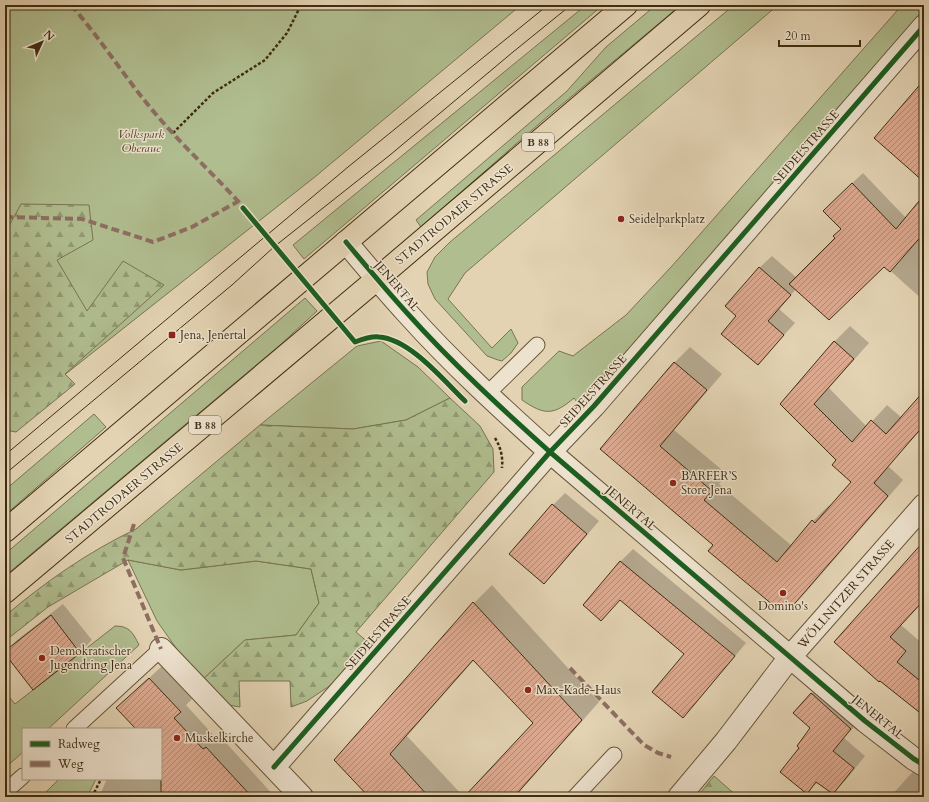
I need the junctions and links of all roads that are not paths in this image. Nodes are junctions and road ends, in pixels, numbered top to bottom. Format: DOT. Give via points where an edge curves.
graph roads {
  1 [pos="626,5"];
  2 [pos="699,5"];
  3 [pos="924,26"];
  4 [pos="346,242"];
  5 [pos="378,279"];
  6 [pos="537,345"];
  7 [pos="487,394"];
  8 [pos="550,452"];
  9 [pos="924,506"];
  10 [pos="5,531"];
  11 [pos="5,592"];
  12 [pos="161,649"];
  13 [pos="791,656"];
  14 [pos="75,728"];
  15 [pos="614,755"];
  16 [pos="924,765"];
  17 [pos="274,767"];
  18 [pos="22,777"];
  19 [pos="5,792"];
  20 [pos="302,797"];
  21 [pos="575,797"];
  22 [pos="679,797"];
  1 -- 4 [label="main road"];
  2 -- 5 [label="main road, STADTRODAER STRASSE / B 88"];
  3 -- 8 [label="street, SEIDELSTRASSE" via="594,406"];
  4 -- 5 [label="street, JENERTAL"];
  4 -- 10 [label="main road"];
  5 -- 7 [label="street, JENERTAL" via="408,315"];
  5 -- 11 [label="main road, STADTRODAER STRASSE / B 88"];
  6 -- 7 [label="lane"];
  7 -- 8 [label="street, JENERTAL"];
  8 -- 13 [label="street, JENERTAL"];
  8 -- 17 [label="street, SEIDELSTRASSE"];
  9 -- 13 [label="street, WÖLLNITZER STRASSE"];
  12 -- 14 [label="lane"];
  12 -- 17 [label="street"];
  13 -- 16 [label="street, JENERTAL" via="865,721"];
  13 -- 22 [label="street, WÖLLNITZER STRASSE" via="726,742"];
  15 -- 21 [label="lane"];
  17 -- 20 [label="street"];
  18 -- 19 [label="lane"];
}
